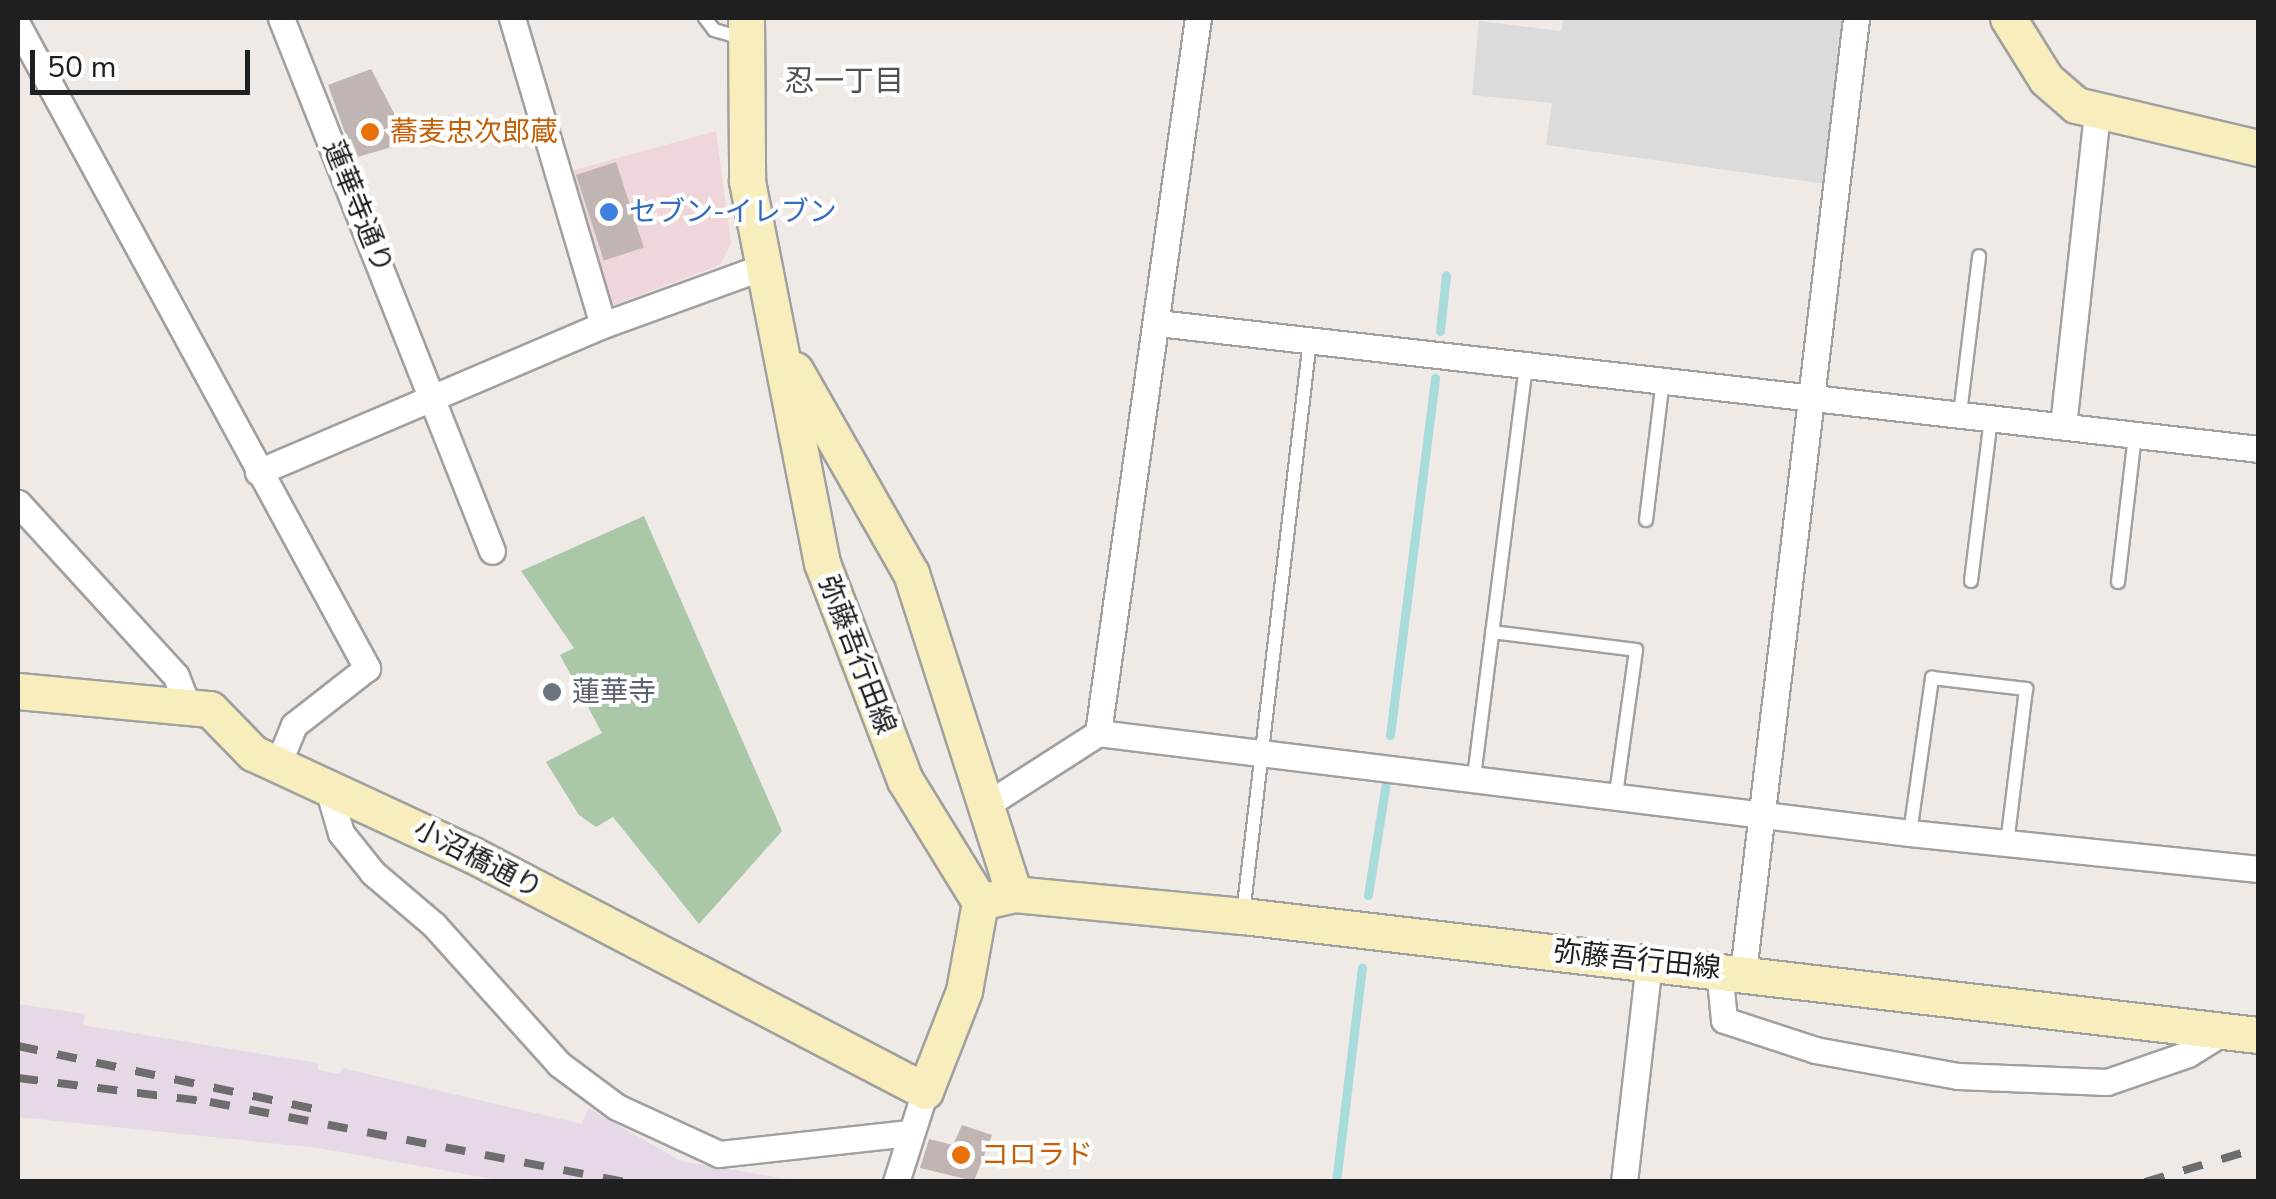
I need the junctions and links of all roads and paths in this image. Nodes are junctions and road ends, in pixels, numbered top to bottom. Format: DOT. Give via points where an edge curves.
graph roads {
  1 [pos="281,18"];
  2 [pos="512,18"];
  3 [pos="705,18"];
  4 [pos="1198,18"];
  5 [pos="1856,18"];
  6 [pos="2008,18"];
  7 [pos="18,28"];
  8 [pos="745,28"];
  9 [pos="2097,110"];
  10 [pos="2258,148"];
  11 [pos="1980,256"];
  12 [pos="762,267"];
  13 [pos="1158,323"];
  14 [pos="603,325"];
  15 [pos="1310,340"];
  16 [pos="785,352"];
  17 [pos="1526,364"];
  18 [pos="1663,380"];
  19 [pos="436,397"];
  20 [pos="1816,397"];
  21 [pos="1960,414"];
  22 [pos="1991,417"];
  23 [pos="2062,426"];
  24 [pos="2136,434"];
  25 [pos="2258,449"];
  26 [pos="258,472"];
  27 [pos="18,503"];
  28 [pos="1646,520"];
  29 [pos="492,552"];
  30 [pos="1972,581"];
  31 [pos="2118,582"];
  32 [pos="1492,632"];
  33 [pos="18,691"];
  34 [pos="186,702"];
  35 [pos="1098,732"];
  36 [pos="1262,752"];
  37 [pos="278,764"];
  38 [pos="1474,777"];
  39 [pos="327,785"];
  40 [pos="1616,794"];
  41 [pos="986,805"];
  42 [pos="1764,811"];
  43 [pos="1910,833"];
  44 [pos="2006,843"];
  45 [pos="2258,868"];
  46 [pos="997,898"];
  47 [pos="1243,916"];
  48 [pos="1649,962"];
  49 [pos="1731,971"];
  50 [pos="2242,1033"];
  51 [pos="926,1091"];
  52 [pos="908,1134"];
  53 [pos="896,1182"];
  54 [pos="1624,1182"];
  1 -- 19 [label="street, 蓮華寺通り"];
  2 -- 14 [label="street"];
  3 -- 8 [label="lane" via="714,30"];
  4 -- 13 [label="street"];
  5 -- 20 [label="street"];
  6 -- 9 [label="main road" via="2046,79 2076,105"];
  7 -- 26 [label="street"];
  8 -- 12 [label="main road, 弥藤吾行田線" via="747,181"];
  9 -- 10 [label="main road"];
  9 -- 23 [label="street"];
  11 -- 21 [label="lane"];
  12 -- 14 [label="street"];
  12 -- 16 [label="main road, 弥藤吾行田線"];
  13 -- 15 [label="street"];
  13 -- 35 [label="street"];
  14 -- 19 [label="street"];
  15 -- 17 [label="street"];
  15 -- 36 [label="lane"];
  16 -- 41 [label="main road, 弥藤吾行田線" via="898,543"];
  16 -- 46 [label="main road, 弥藤吾行田線" via="830,588 905,780"];
  17 -- 18 [label="street"];
  17 -- 32 [label="lane"];
  18 -- 20 [label="street"];
  18 -- 28 [label="lane"];
  19 -- 26 [label="street"];
  19 -- 29 [label="street, 蓮華寺通り"];
  20 -- 21 [label="street"];
  20 -- 42 [label="street"];
  21 -- 22 [label="street"];
  22 -- 23 [label="street"];
  22 -- 30 [label="lane"];
  23 -- 24 [label="street"];
  24 -- 25 [label="street"];
  24 -- 31 [label="lane"];
  26 -- 37 [label="street" via="367,668 294,724"];
  27 -- 34 [label="street" via="176,676"];
  32 -- 38 [label="lane"];
  32 -- 40 [label="lane" via="1636,650"];
  33 -- 34 [label="main road, 小沼橋通り"];
  34 -- 37 [label="main road, 小沼橋通り" via="210,709 253,753"];
  35 -- 36 [label="street"];
  35 -- 41 [label="street"];
  36 -- 38 [label="street"];
  36 -- 47 [label="lane"];
  37 -- 39 [label="main road, 小沼橋通り"];
  38 -- 40 [label="street"];
  39 -- 51 [label="main road, 小沼橋通り"];
  39 -- 52 [label="street" via="341,833 373,873 434,925 559,1064 616,1107 719,1154 876,1132"];
  40 -- 42 [label="street"];
  41 -- 46 [label="main road, 弥藤吾行田線"];
  42 -- 43 [label="street"];
  42 -- 49 [label="street"];
  43 -- 44 [label="street"];
  43 -- 44 [label="lane" via="1932,678 2026,688"];
  44 -- 45 [label="street"];
  46 -- 47 [label="main road, 弥藤吾行田線"];
  46 -- 51 [label="main road"];
  47 -- 48 [label="main road, 弥藤吾行田線"];
  48 -- 49 [label="main road, 弥藤吾行田線"];
  48 -- 54 [label="street"];
  49 -- 50 [label="main road, 弥藤吾行田線"];
  49 -- 50 [label="street" via="1724,1020 1814,1050 1958,1076 2107,1082"];
  51 -- 52 [label="street"];
  52 -- 53 [label="street"];
}
